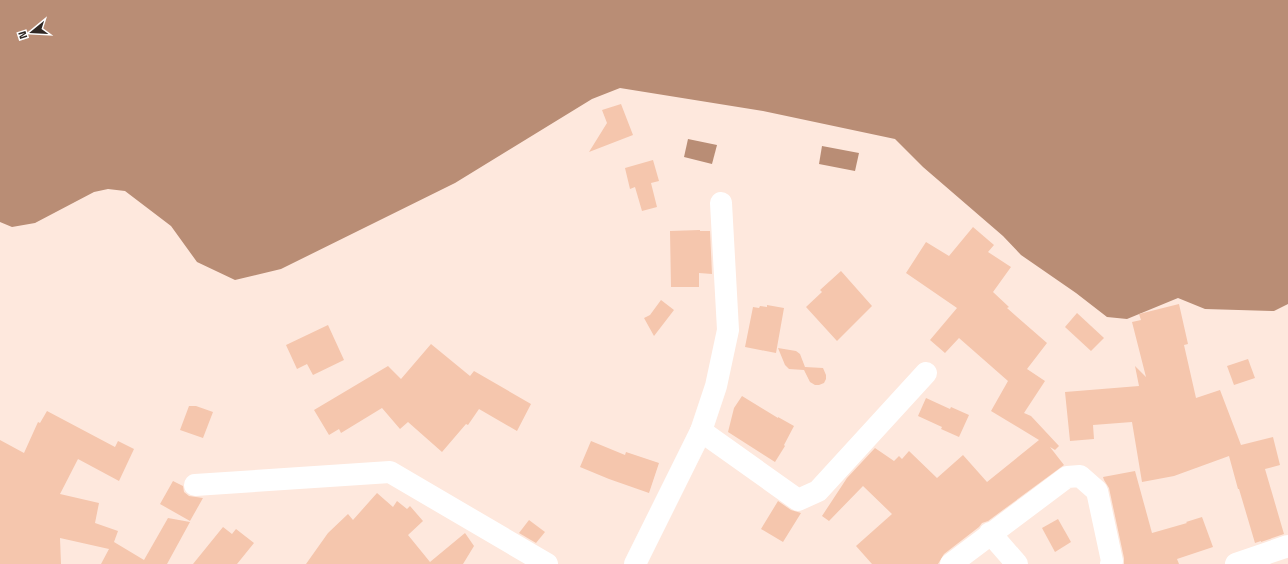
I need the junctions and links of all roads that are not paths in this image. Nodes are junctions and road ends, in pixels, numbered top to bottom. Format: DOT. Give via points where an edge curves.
graph roads {
  1 [pos="722,203"];
  2 [pos="926,373"];
  3 [pos="701,430"];
  4 [pos="195,485"];
  5 [pos="990,534"];
  6 [pos="1288,546"];
  7 [pos="547,564"];
  8 [pos="636,564"];
  9 [pos="951,564"];
  10 [pos="1017,564"];
  11 [pos="1111,564"];
  12 [pos="1236,564"];
  1 -- 3 [label="street" via="728,330 716,386"];
  2 -- 3 [label="street" via="818,491 798,500"];
  3 -- 8 [label="street"];
  4 -- 7 [label="street" via="390,472"];
  5 -- 9 [label="street"];
  5 -- 10 [label="street"];
  5 -- 11 [label="street" via="1067,477 1080,476 1097,491"];
  6 -- 12 [label="street"];
}
